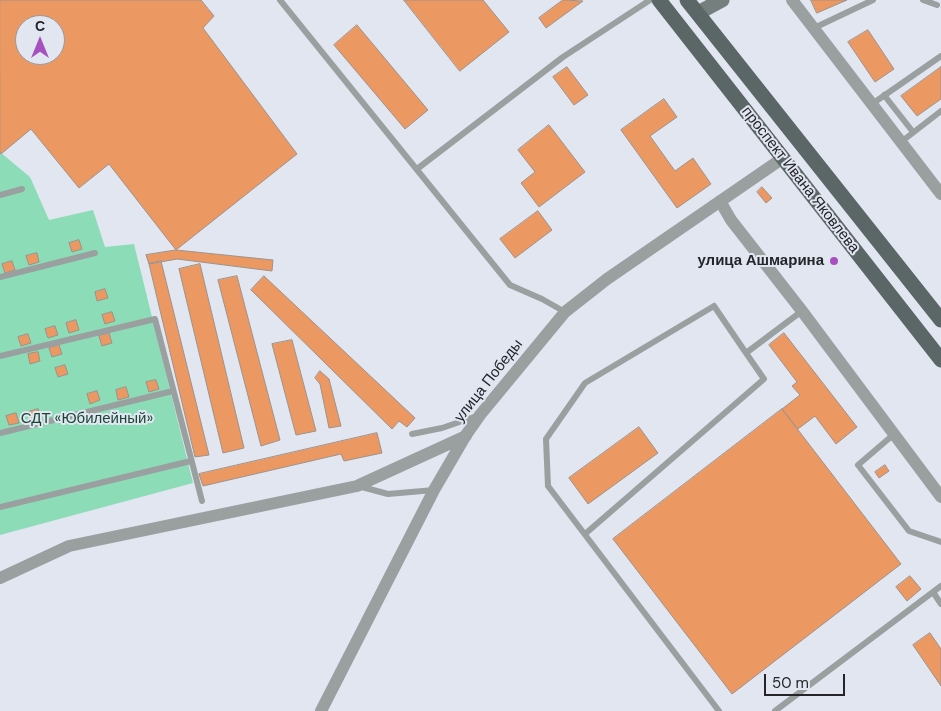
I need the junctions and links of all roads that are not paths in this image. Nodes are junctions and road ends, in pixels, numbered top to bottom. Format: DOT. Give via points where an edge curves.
graph roads {
  1 [pos="280,0"];
  2 [pos="650,0"];
  3 [pos="658,0"];
  4 [pos="687,0"];
  5 [pos="722,0"];
  6 [pos="792,0"];
  7 [pos="873,0"];
  8 [pos="924,0"];
  9 [pos="937,5"];
  10 [pos="698,13"];
  11 [pos="678,26"];
  12 [pos="814,28"];
  13 [pos="941,56"];
  14 [pos="884,96"];
  15 [pos="872,104"];
  16 [pos="941,111"];
  17 [pos="913,132"];
  18 [pos="901,142"];
  19 [pos="783,158"];
  20 [pos="417,169"];
  21 [pos="22,189"];
  22 [pos="941,194"];
  23 [pos="0,195"];
  24 [pos="720,201"];
  25 [pos="95,253"];
  26 [pos="0,277"];
  27 [pos="565,312"];
  28 [pos="802,312"];
  29 [pos="941,320"];
  30 [pos="746,353"];
  31 [pos="0,356"];
  32 [pos="941,360"];
  33 [pos="173,392"];
  34 [pos="480,415"];
  35 [pos="0,433"];
  36 [pos="412,434"];
  37 [pos="893,435"];
  38 [pos="466,436"];
  39 [pos="191,461"];
  40 [pos="357,486"];
  41 [pos="434,490"];
  42 [pos="941,498"];
  43 [pos="202,501"];
  44 [pos="0,507"];
  45 [pos="585,534"];
  46 [pos="941,542"];
  47 [pos="0,578"];
  48 [pos="941,586"];
  49 [pos="933,592"];
  50 [pos="941,604"];
  51 [pos="321,711"];
  52 [pos="719,711"];
  53 [pos="775,711"];
  1 -- 20 [label="lane"];
  2 -- 20 [label="lane" via="564,57"];
  3 -- 11 [label="main road, проспект Ивана Яковлева"];
  4 -- 10 [label="main road, проспект Ивана Яковлева"];
  5 -- 10 [label="main road"];
  6 -- 12 [label="street"];
  7 -- 12 [label="lane"];
  8 -- 9 [label="lane"];
  10 -- 11 [label="main road"];
  10 -- 29 [label="main road, проспект Ивана Яковлева"];
  11 -- 19 [label="main road, проспект Ивана Яковлева"];
  12 -- 15 [label="street"];
  13 -- 14 [label="lane"];
  14 -- 15 [label="lane"];
  14 -- 17 [label="lane"];
  15 -- 18 [label="street"];
  16 -- 17 [label="lane"];
  17 -- 18 [label="lane"];
  18 -- 22 [label="street"];
  19 -- 24 [label="street, улица Победы"];
  19 -- 32 [label="main road, проспект Ивана Яковлева"];
  20 -- 27 [label="lane" via="510,285"];
  21 -- 23 [label="lane"];
  24 -- 27 [label="street, улица Победы"];
  24 -- 28 [label="street"];
  25 -- 26 [label="lane"];
  27 -- 34 [label="street, улица Победы"];
  28 -- 30 [label="lane"];
  28 -- 37 [label="street"];
  30 -- 45 [label="lane" via="764,379"];
  30 -- 45 [label="lane" via="714,306 584,383 546,439 548,486"];
  31 -- 33 [label="lane" via="155,319"];
  33 -- 35 [label="lane"];
  33 -- 39 [label="lane"];
  34 -- 36 [label="lane"];
  34 -- 38 [label="street, улица Победы"];
  37 -- 42 [label="street"];
  37 -- 46 [label="lane" via="858,465 909,531"];
  38 -- 40 [label="street"];
  38 -- 41 [label="street, улица Победы"];
  39 -- 43 [label="lane"];
  39 -- 44 [label="lane"];
  40 -- 41 [label="lane" via="388,494"];
  40 -- 47 [label="street" via="69,546"];
  41 -- 51 [label="street, улица Победы"];
  45 -- 52 [label="lane"];
  48 -- 49 [label="lane"];
  49 -- 50 [label="lane"];
  49 -- 53 [label="lane"];
}
